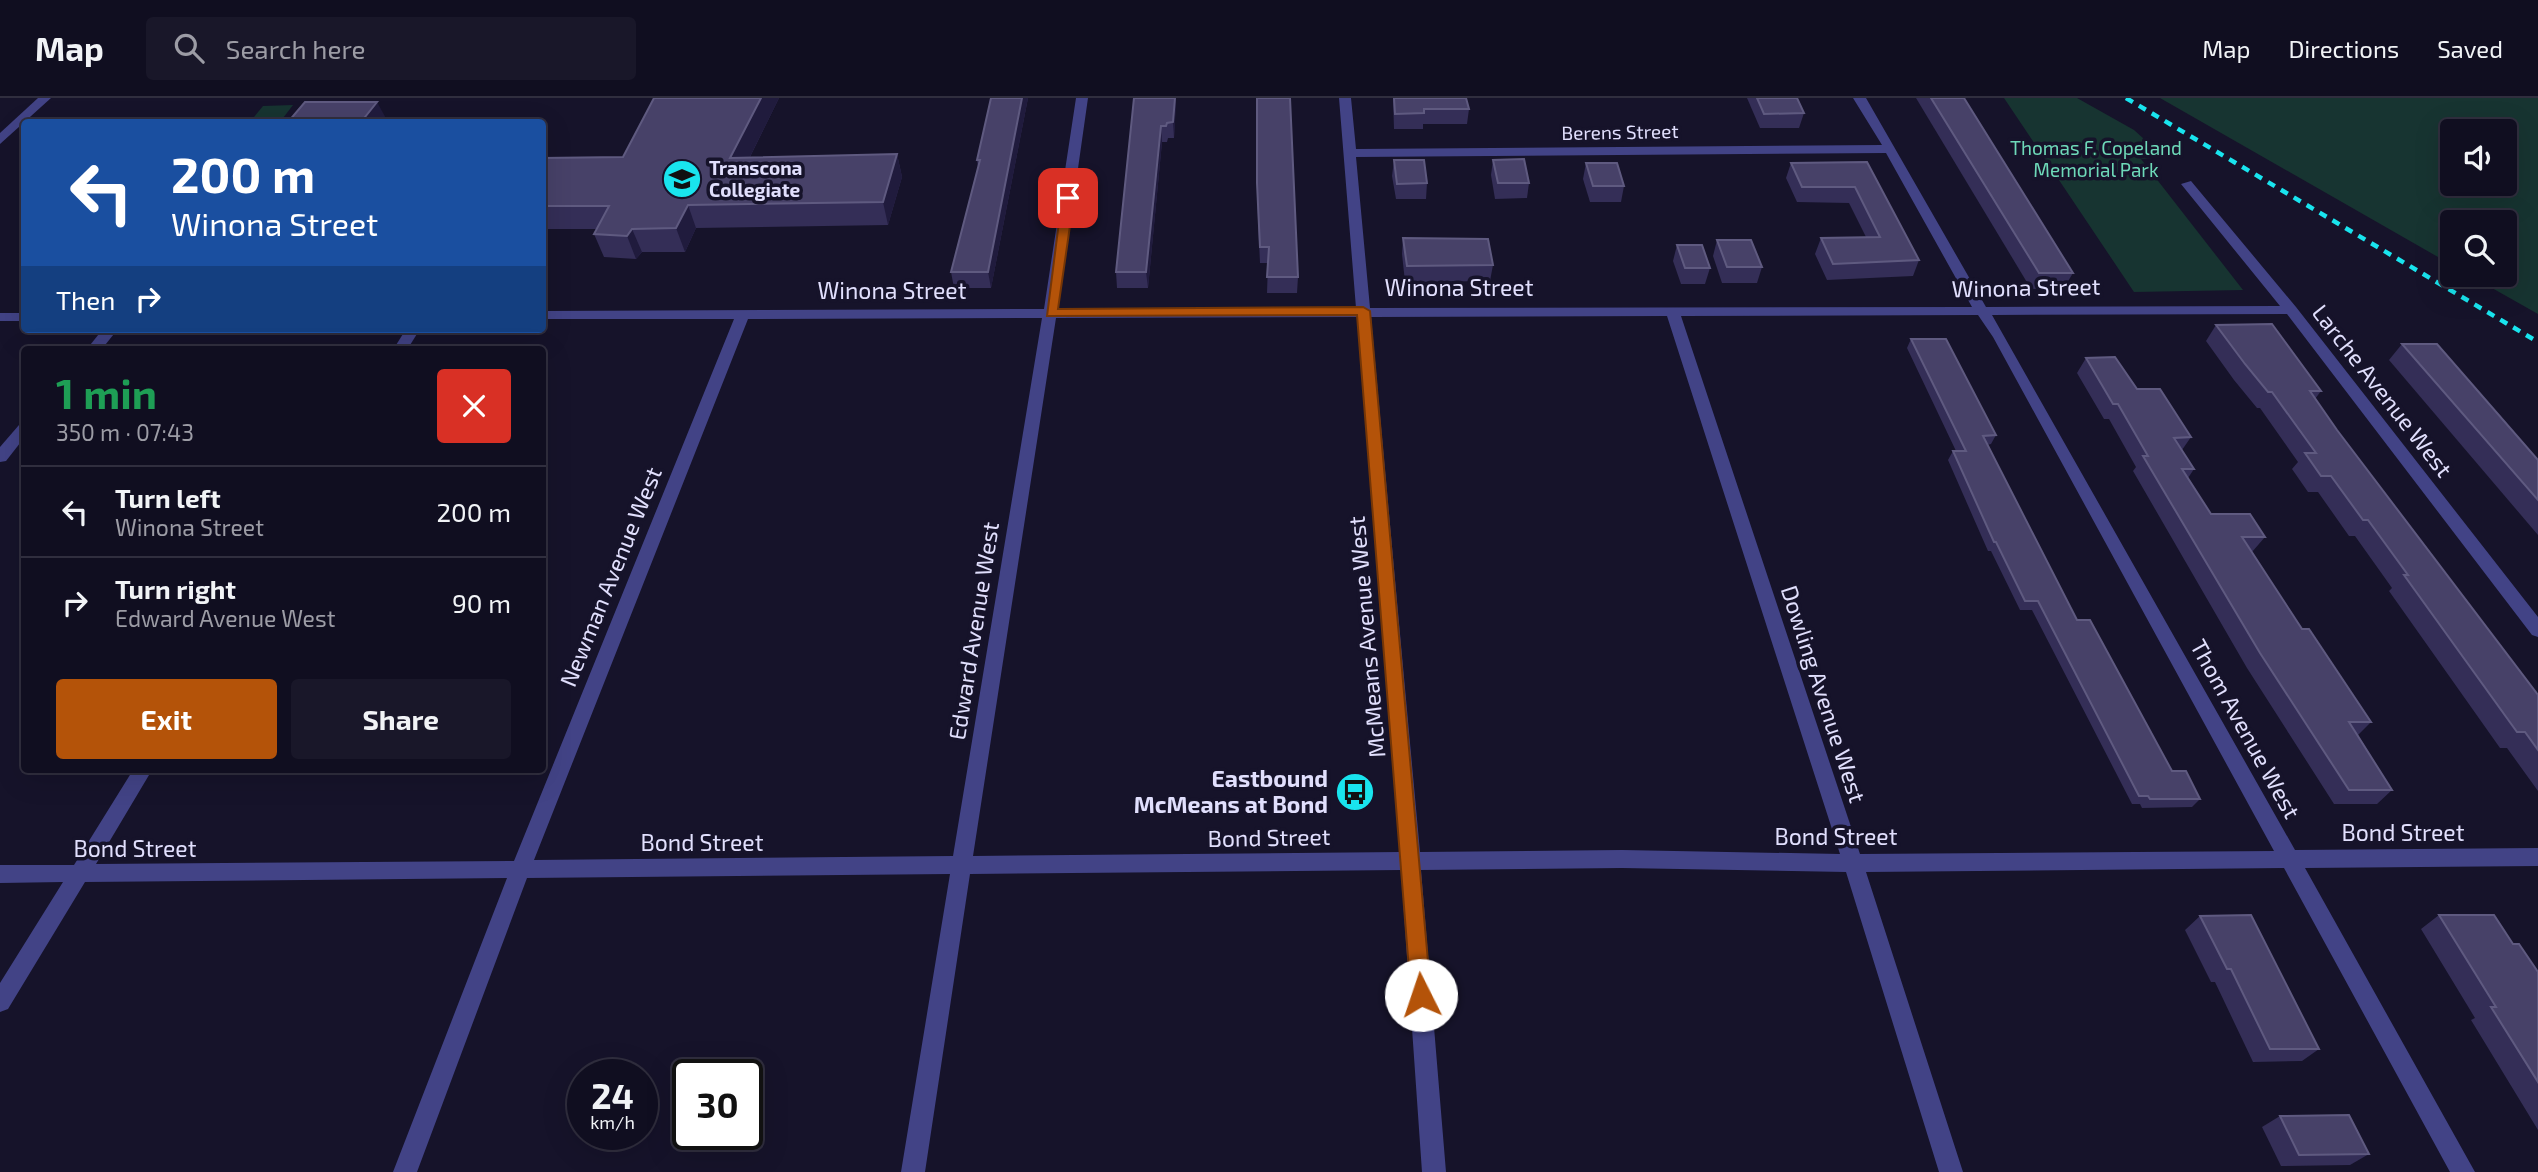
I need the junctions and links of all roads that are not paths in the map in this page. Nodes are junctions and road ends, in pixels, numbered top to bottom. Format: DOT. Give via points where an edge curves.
graph roads {
  1 [pos="45,98"];
  2 [pos="1082,98"];
  3 [pos="1345,98"];
  4 [pos="1859,98"];
  5 [pos="22,119"];
  6 [pos="21,120"];
  7 [pos="0,140"];
  8 [pos="1891,149"];
  9 [pos="1350,153"];
  10 [pos="2187,184"];
  11 [pos="2291,310"];
  12 [pos="1363,311"];
  13 [pos="1981,311"];
  14 [pos="1672,312"];
  15 [pos="1051,313"];
  16 [pos="743,314"];
  17 [pos="546,315"];
  18 [pos="0,317"];
  19 [pos="21,317"];
  20 [pos="21,432"];
  21 [pos="0,457"];
  22 [pos="2538,630"];
  23 [pos="141,773"];
  24 [pos="2538,857"];
  25 [pos="2289,858"];
  26 [pos="1411,861"];
  27 [pos="1853,863"];
  28 [pos="959,867"];
  29 [pos="521,868"];
  30 [pos="0,874"];
  31 [pos="80,874"];
  32 [pos="0,1002"];
  33 [pos="405,1172"];
  34 [pos="914,1172"];
  35 [pos="1434,1172"];
  36 [pos="1951,1172"];
  37 [pos="2463,1172"];
  1 -- 5 [label="street"];
  2 -- 15 [label="street, Edward Avenue West"];
  3 -- 9 [label="street, McMeans Avenue West"];
  4 -- 8 [label="street, Thom Avenue West"];
  6 -- 7 [label="street"];
  8 -- 9 [label="street, Berens Street"];
  8 -- 13 [label="street, Thom Avenue West"];
  9 -- 12 [label="street, McMeans Avenue West"];
  10 -- 11 [label="street, Larche Avenue West"];
  11 -- 13 [label="street, Winona Street"];
  11 -- 22 [label="street, Larche Avenue West"];
  12 -- 14 [label="street, Winona Street"];
  12 -- 15 [label="street, Winona Street"];
  12 -- 26 [label="street, McMeans Avenue West"];
  13 -- 14 [label="street, Winona Street"];
  13 -- 25 [label="street, Thom Avenue West" via="2007,349"];
  14 -- 27 [label="street, Dowling Avenue West"];
  15 -- 16 [label="street, Winona Street"];
  15 -- 28 [label="street, Edward Avenue West"];
  16 -- 17 [label="street, Winona Street"];
  16 -- 29 [label="street, Newman Avenue West"];
  18 -- 19 [label="street"];
  20 -- 21 [label="street"];
  23 -- 31 [label="street"];
  24 -- 25 [label="street, Bond Street"];
  25 -- 27 [label="street, Bond Street"];
  25 -- 37 [label="street, Thom Avenue West"];
  26 -- 27 [label="street, Bond Street"];
  26 -- 28 [label="street, Bond Street"];
  26 -- 35 [label="street, McMeans Avenue West"];
  27 -- 36 [label="street, Dowling Avenue West"];
  28 -- 29 [label="street, Bond Street"];
  28 -- 34 [label="street, Edward Avenue West"];
  29 -- 31 [label="street, Bond Street"];
  29 -- 33 [label="street, Newman Avenue West"];
  30 -- 31 [label="street, Bond Street"];
  31 -- 32 [label="street"];
}
